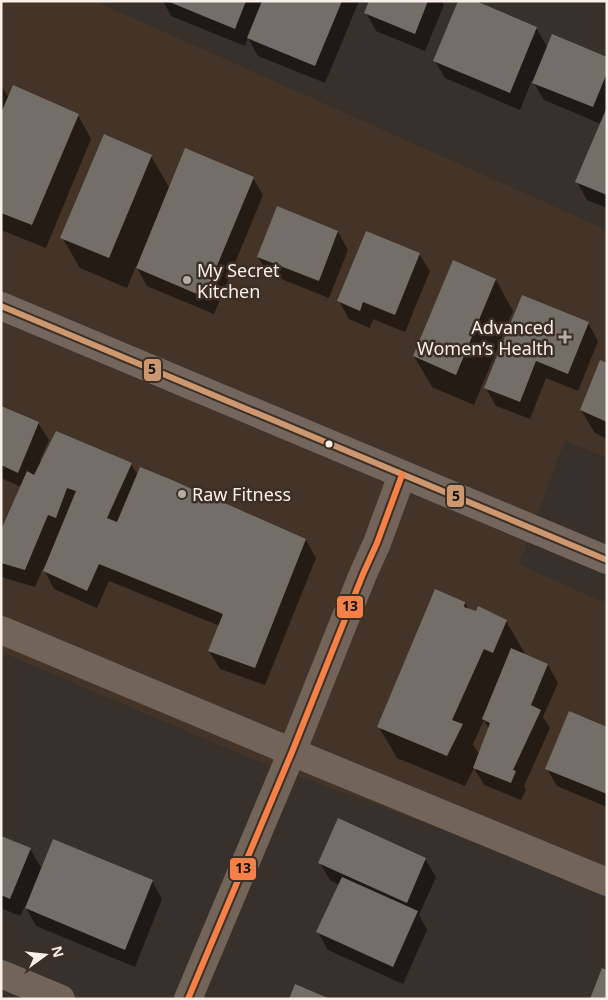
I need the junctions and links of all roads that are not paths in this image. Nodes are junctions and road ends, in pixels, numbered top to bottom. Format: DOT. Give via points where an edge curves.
graph roads {
  1 [pos="1,306"];
  2 [pos="402,474"];
  3 [pos="607,560"];
  4 [pos="1,630"];
  5 [pos="292,752"];
  6 [pos="607,882"];
  7 [pos="1,974"];
  8 [pos="61,999"];
  9 [pos="188,999"];
  1 -- 2 [label="main road"];
  2 -- 3 [label="main road"];
  2 -- 5 [label="street"];
  4 -- 5 [label="street"];
  5 -- 6 [label="street"];
  5 -- 9 [label="street"];
  7 -- 8 [label="street"];
}
